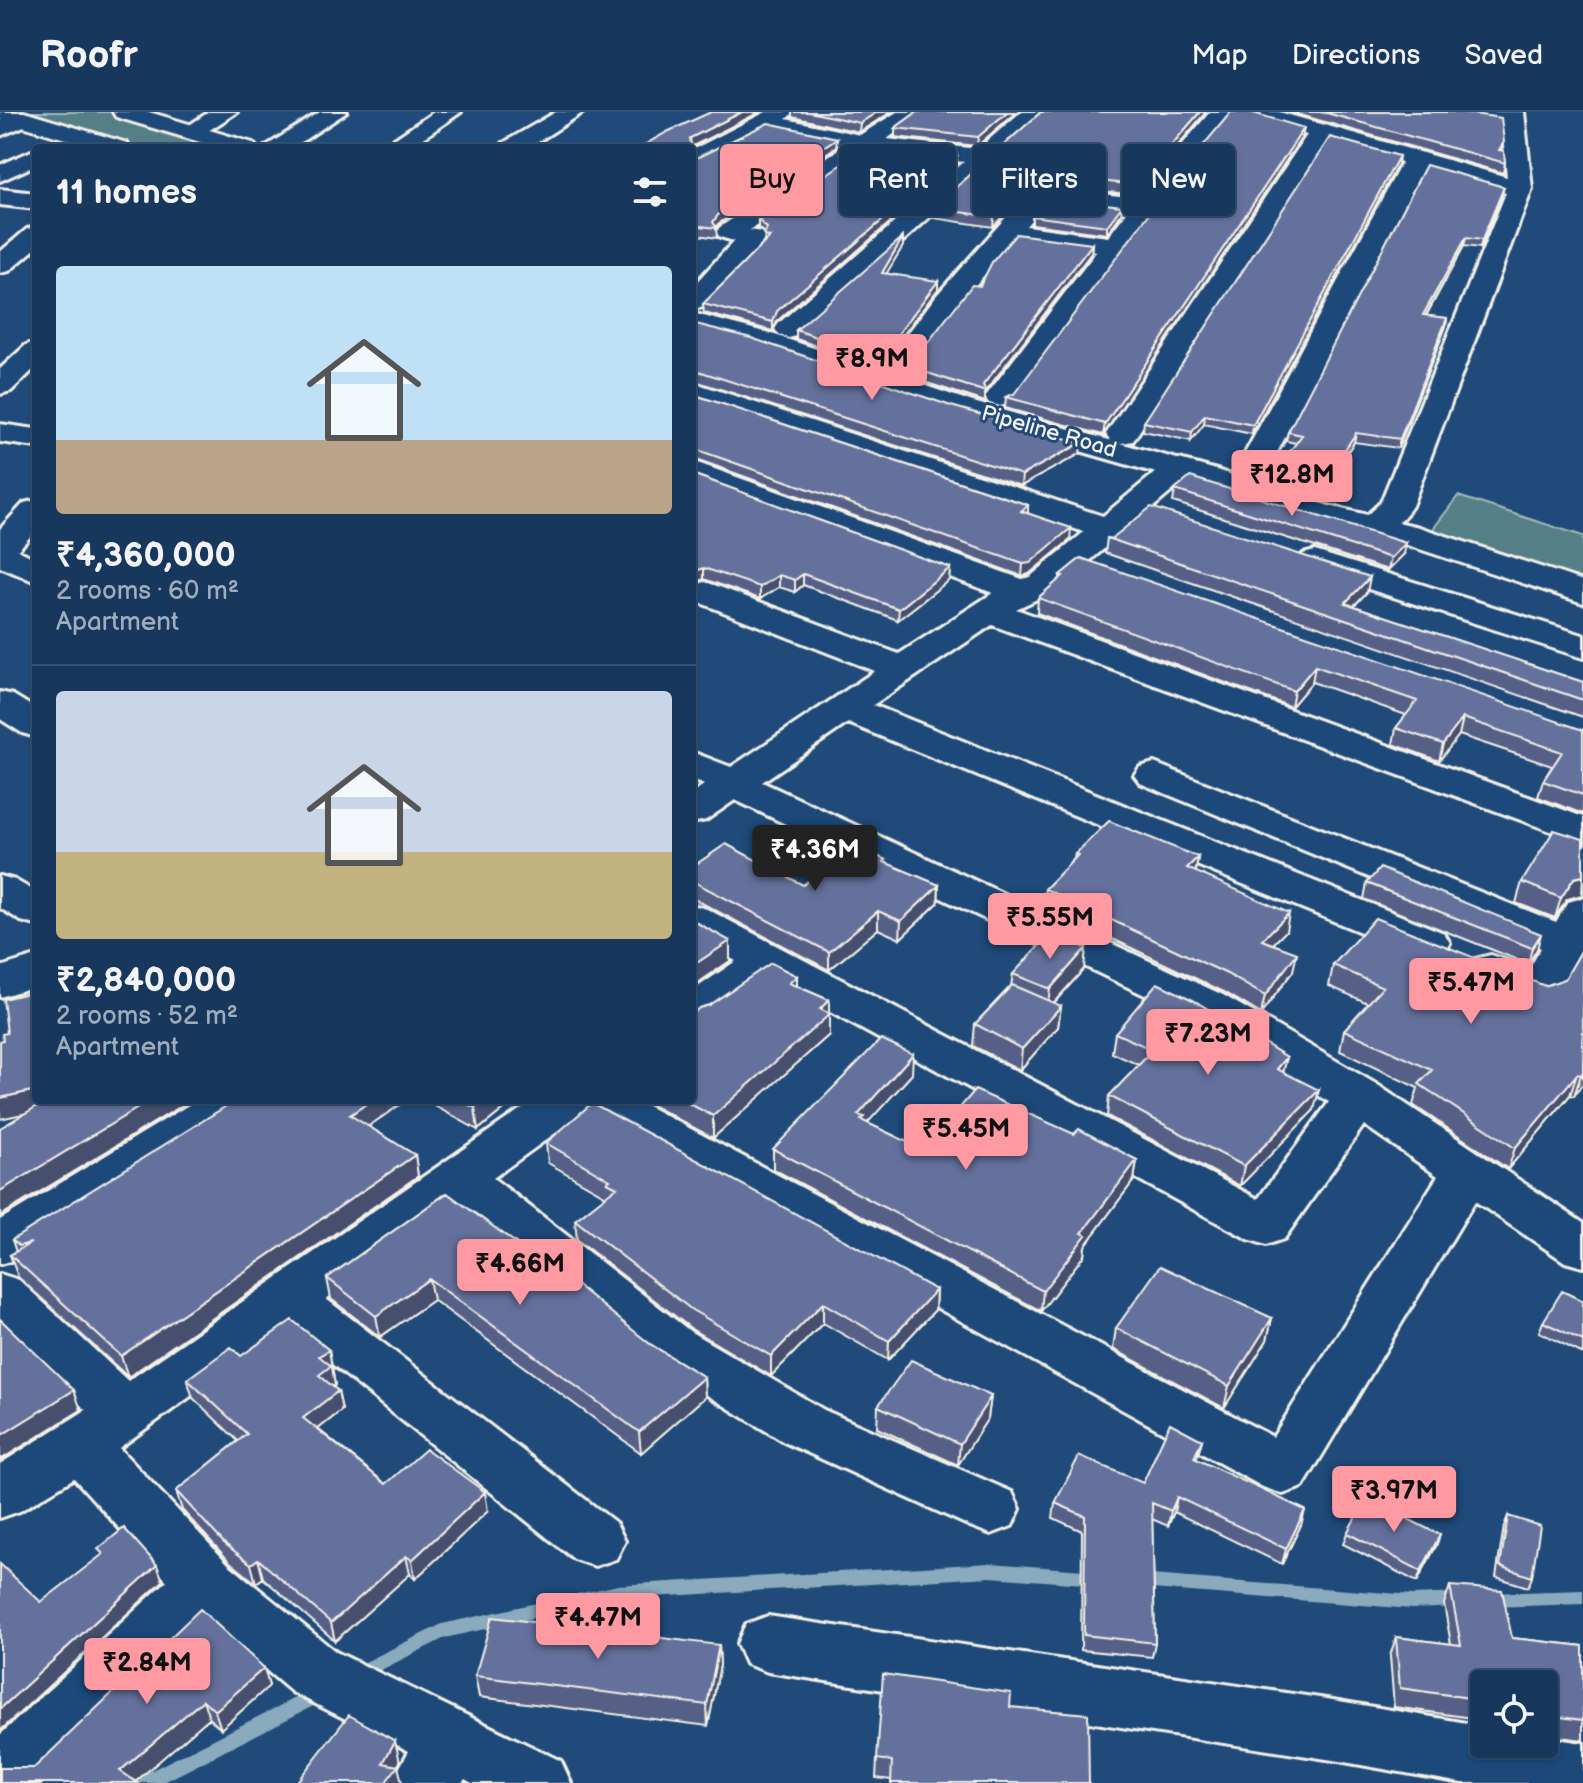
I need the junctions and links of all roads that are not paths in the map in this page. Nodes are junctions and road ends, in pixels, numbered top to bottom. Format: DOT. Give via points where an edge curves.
graph roads {
  1 [pos="124,112"];
  2 [pos="226,112"];
  3 [pos="336,112"];
  4 [pos="450,112"];
  5 [pos="573,112"];
  6 [pos="913,112"];
  7 [pos="1035,112"];
  8 [pos="1222,112"];
  9 [pos="1460,112"];
  10 [pos="1268,114"];
  11 [pos="1513,115"];
  12 [pos="774,117"];
  13 [pos="7,120"];
  14 [pos="191,132"];
  15 [pos="1321,132"];
  16 [pos="78,136"];
  17 [pos="864,143"];
  18 [pos="61,144"];
  19 [pos="105,144"];
  20 [pos="232,144"];
  21 [pos="282,144"];
  22 [pos="399,144"];
  23 [pos="518,144"];
  24 [pos="997,144"];
  25 [pos="1192,144"];
  26 [pos="972,156"];
  27 [pos="32,158"];
  28 [pos="696,158"];
  29 [pos="1415,161"];
  30 [pos="972,166"];
  31 [pos="0,174"];
  32 [pos="1520,189"];
  33 [pos="0,197"];
  34 [pos="32,201"];
  35 [pos="1122,204"];
  36 [pos="1138,216"];
  37 [pos="1007,231"];
  38 [pos="32,238"];
  39 [pos="1116,246"];
  40 [pos="0,265"];
  41 [pos="697,313"];
  42 [pos="789,329"];
  43 [pos="32,355"];
  44 [pos="900,364"];
  45 [pos="0,385"];
  46 [pos="696,392"];
  47 [pos="1000,397"];
  48 [pos="0,433"];
  49 [pos="1122,434"];
  50 [pos="32,437"];
  51 [pos="1179,469"];
  52 [pos="696,472"];
  53 [pos="1251,472"];
  54 [pos="0,501"];
  55 [pos="32,506"];
  56 [pos="32,512"];
  57 [pos="1388,526"];
  58 [pos="1108,529"];
  59 [pos="0,551"];
  60 [pos="1286,552"];
  61 [pos="32,570"];
  62 [pos="1021,591"];
  63 [pos="1583,592"];
  64 [pos="705,593"];
  65 [pos="988,611"];
  66 [pos="1583,647"];
  67 [pos="904,669"];
  68 [pos="0,703"];
  69 [pos="846,708"];
  70 [pos="32,723"];
  71 [pos="696,766"];
  72 [pos="1154,775"];
  73 [pos="734,783"];
  74 [pos="696,808"];
  75 [pos="1583,831"];
  76 [pos="0,889"];
  77 [pos="32,909"];
  78 [pos="696,921"];
  79 [pos="1573,942"];
  80 [pos="767,961"];
  81 [pos="32,972"];
  82 [pos="0,982"];
  83 [pos="696,1010"];
  84 [pos="1359,1096"];
  85 [pos="227,1104"];
  86 [pos="562,1104"];
  87 [pos="604,1104"];
  88 [pos="1466,1173"];
  89 [pos="458,1177"];
  90 [pos="0,1245"];
  91 [pos="1583,1248"];
  92 [pos="0,1294"];
  93 [pos="287,1298"];
  94 [pos="103,1429"];
  95 [pos="0,1494"];
  96 [pos="991,1509"];
  97 [pos="595,1541"];
  98 [pos="207,1583"];
  99 [pos="768,1644"];
  100 [pos="439,1762"];
  101 [pos="1583,1774"];
  102 [pos="0,1778"];
  103 [pos="538,1783"];
  1 -- 14 [label="street"];
  2 -- 14 [label="street"];
  3 -- 21 [label="street"];
  4 -- 22 [label="street"];
  5 -- 23 [label="street"];
  6 -- 17 [label="street"];
  7 -- 24 [label="street"];
  8 -- 25 [label="street"];
  9 -- 11 [label="street"];
  10 -- 15 [label="street"];
  11 -- 32 [label="street"];
  12 -- 17 [label="street"];
  12 -- 28 [label="street"];
  13 -- 16 [label="street"];
  14 -- 20 [label="street"];
  15 -- 29 [label="street"];
  15 -- 49 [label="street"];
  16 -- 18 [label="street"];
  16 -- 19 [label="street"];
  17 -- 26 [label="street"];
  17 -- 41 [label="street" via="729,232 752,238"];
  27 -- 31 [label="street"];
  29 -- 32 [label="street"];
  29 -- 53 [label="street"];
  30 -- 42 [label="street"];
  32 -- 57 [label="street"];
  33 -- 34 [label="street"];
  35 -- 37 [label="street" via="1040,194"];
  36 -- 39 [label="street"];
  37 -- 39 [label="street"];
  37 -- 44 [label="street"];
  38 -- 40 [label="street"];
  39 -- 47 [label="street"];
  41 -- 42 [label="street, Pipeline Road"];
  41 -- 51 [label="street, Pipeline Road" via="962,408"];
  42 -- 44 [label="street, Pipeline Road"];
  43 -- 45 [label="street"];
  44 -- 47 [label="street, Pipeline Road"];
  46 -- 58 [label="street"];
  47 -- 49 [label="street, Pipeline Road"];
  48 -- 50 [label="street"];
  49 -- 53 [label="street, Pipeline Road"];
  51 -- 57 [label="street, Pipeline Road"];
  51 -- 58 [label="street" via="1152,509"];
  52 -- 62 [label="street"];
  53 -- 57 [label="street, Pipeline Road"];
  54 -- 55 [label="street"];
  56 -- 59 [label="street"];
  57 -- 63 [label="street, Pipeline Road"];
  58 -- 62 [label="street" via="1090,562"];
  59 -- 61 [label="street"];
  60 -- 66 [label="street"];
  62 -- 65 [label="street"];
  64 -- 67 [label="street"];
  65 -- 67 [label="street"];
  65 -- 75 [label="street"];
  67 -- 69 [label="street"];
  68 -- 70 [label="street"];
  69 -- 73 [label="street"];
  69 -- 79 [label="street" via="1540,989"];
  71 -- 73 [label="street"];
  72 -- 79 [label="street"];
  73 -- 74 [label="street"];
  73 -- 84 [label="street" via="1207,1006"];
  76 -- 77 [label="street"];
  78 -- 80 [label="street"];
  80 -- 83 [label="street"];
  80 -- 84 [label="street" via="1266,1226"];
  81 -- 82 [label="street"];
  84 -- 88 [label="street"];
  85 -- 90 [label="street"];
  86 -- 89 [label="street"];
  87 -- 88 [label="street" via="1283,1470"];
  88 -- 91 [label="street"];
  89 -- 93 [label="street"];
  89 -- 96 [label="street" via="672,1347 804,1426"];
  92 -- 94 [label="street"];
  93 -- 94 [label="street"];
  93 -- 97 [label="street"];
  94 -- 95 [label="street"];
  94 -- 98 [label="street"];
  98 -- 100 [label="street"];
  98 -- 102 [label="street"];
  99 -- 101 [label="street" via="1333,1730"];
  100 -- 103 [label="street"];
}
